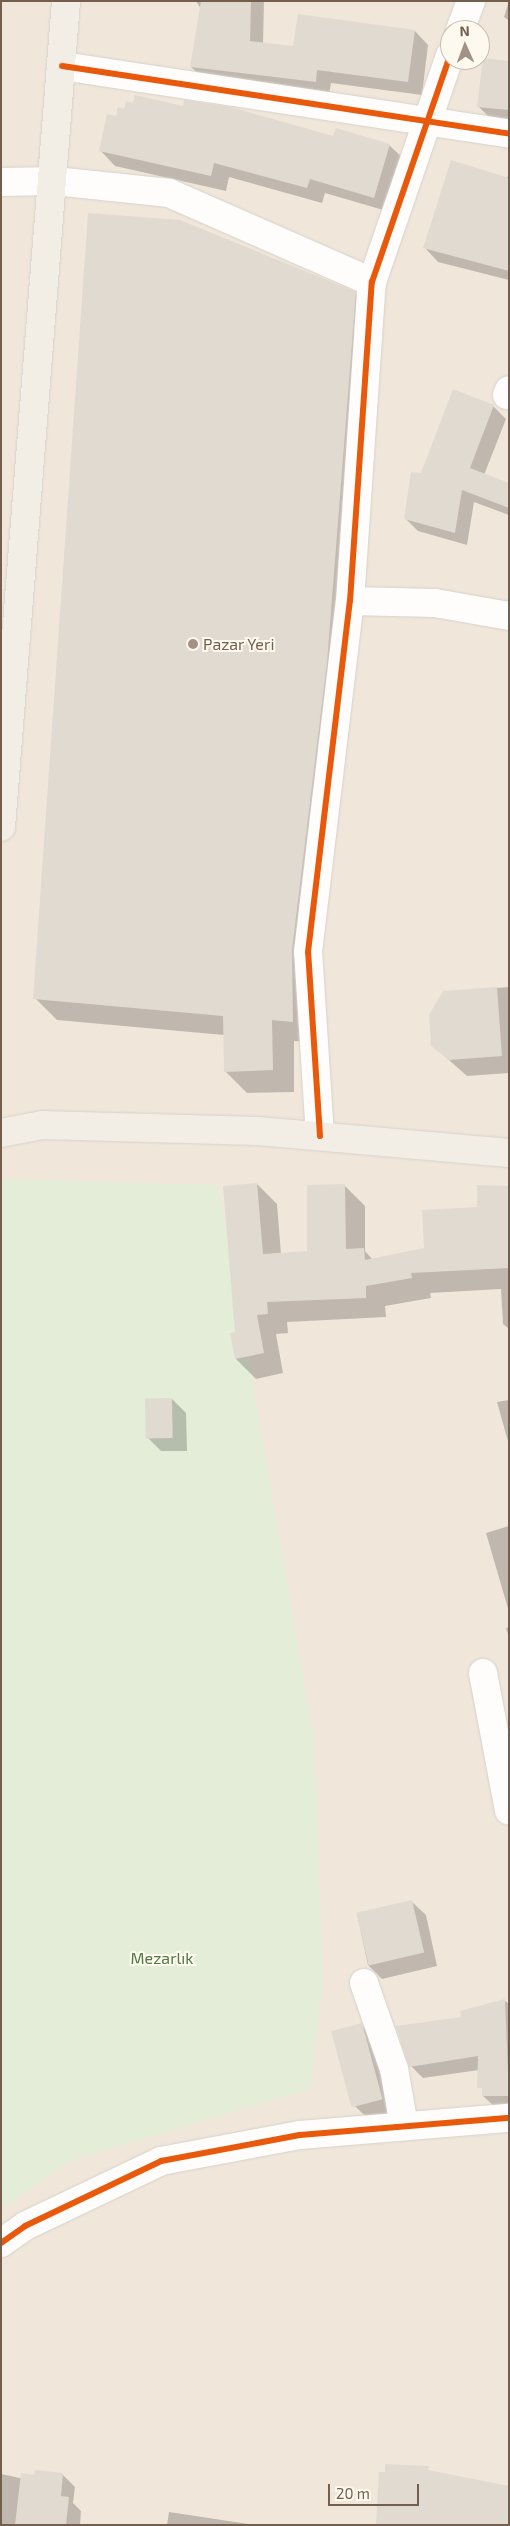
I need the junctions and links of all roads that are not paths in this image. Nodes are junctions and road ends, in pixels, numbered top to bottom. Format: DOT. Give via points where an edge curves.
graph roads {
  1 [pos="66,1"];
  2 [pos="471,1"];
  3 [pos="464,20"];
  4 [pos="62,66"];
  5 [pos="444,70"];
  6 [pos="425,118"];
  7 [pos="509,134"];
  8 [pos="55,181"];
  9 [pos="1,182"];
  10 [pos="372,282"];
  11 [pos="350,601"];
  12 [pos="509,616"];
  13 [pos="1,827"];
  14 [pos="1,1133"];
  15 [pos="320,1136"];
  16 [pos="509,1152"];
  17 [pos="483,1673"];
  18 [pos="509,1811"];
  19 [pos="364,1983"];
  20 [pos="509,2118"];
  21 [pos="404,2126"];
  22 [pos="1,2242"];
  1 -- 4 [label="main road"];
  2 -- 3 [label="street"];
  4 -- 6 [label="street"];
  4 -- 8 [label="main road"];
  5 -- 6 [label="street"];
  6 -- 7 [label="street"];
  6 -- 10 [label="street"];
  8 -- 9 [label="street"];
  8 -- 10 [label="street" via="169,193"];
  8 -- 13 [label="main road"];
  10 -- 11 [label="street"];
  11 -- 12 [label="street" via="435,603"];
  11 -- 15 [label="street" via="308,952"];
  14 -- 15 [label="main road" via="42,1125"];
  15 -- 16 [label="main road"];
  17 -- 18 [label="street"];
  19 -- 21 [label="street" via="394,2069"];
  20 -- 21 [label="street"];
  21 -- 22 [label="street" via="300,2135 161,2161 25,2226"];
}
